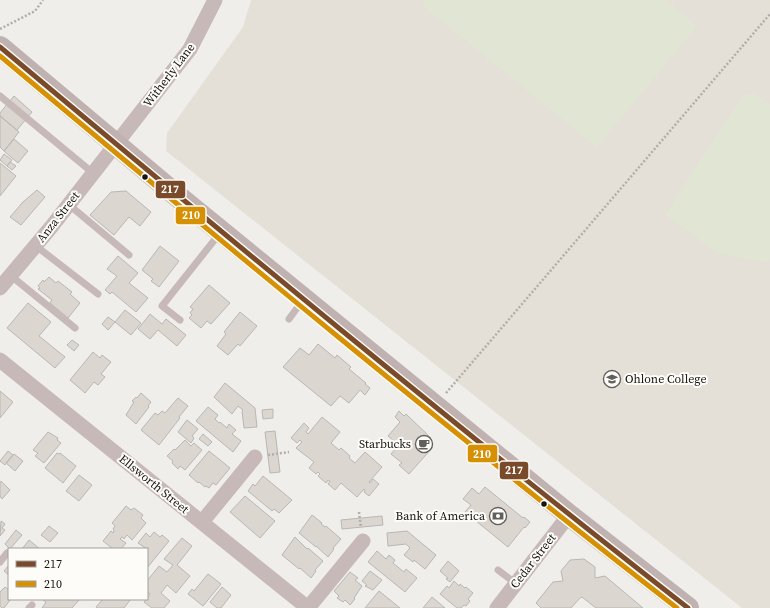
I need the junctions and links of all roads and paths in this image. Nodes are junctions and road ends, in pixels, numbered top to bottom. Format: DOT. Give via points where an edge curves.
graph roads {
  1 [pos="43,0"];
  2 [pos="215,0"];
  3 [pos="770,14"];
  4 [pos="0,29"];
  5 [pos="0,47"];
  6 [pos="0,96"];
  7 [pos="115,145"];
  8 [pos="93,173"];
  9 [pos="68,204"];
  10 [pos="221,231"];
  11 [pos="36,246"];
  12 [pos="129,255"];
  13 [pos="10,276"];
  14 [pos="0,288"];
  15 [pos="98,294"];
  16 [pos="304,299"];
  17 [pos="289,319"];
  18 [pos="180,320"];
  19 [pos="75,328"];
  20 [pos="0,360"];
  21 [pos="435,405"];
  22 [pos="289,452"];
  23 [pos="255,457"];
  24 [pos="569,515"];
  25 [pos="202,522"];
  26 [pos="363,541"];
  27 [pos="7,553"];
  28 [pos="0,562"];
  29 [pos="498,570"];
  30 [pos="515,583"];
  31 [pos="308,608"];
  32 [pos="497,608"];
  33 [pos="688,608"];
  1 -- 4 [label="path" via="35,11"];
  2 -- 7 [label="street, Witherly Lane" via="190,49"];
  3 -- 21 [label="path"];
  5 -- 7 [label="main road"];
  6 -- 8 [label="lane"];
  7 -- 8 [label="street, Anza Street"];
  7 -- 10 [label="main road"];
  8 -- 9 [label="street, Anza Street"];
  9 -- 11 [label="street, Anza Street"];
  9 -- 12 [label="lane"];
  10 -- 16 [label="main road"];
  10 -- 18 [label="lane" via="162,306"];
  11 -- 13 [label="street, Anza Street"];
  11 -- 15 [label="lane"];
  13 -- 14 [label="street, Anza Street"];
  13 -- 19 [label="lane"];
  16 -- 17 [label="lane"];
  16 -- 21 [label="main road"];
  20 -- 25 [label="street, Ellsworth Street"];
  21 -- 24 [label="main road"];
  22 -- 23 [label="path"];
  23 -- 25 [label="street"];
  24 -- 30 [label="street, Cedar Street"];
  24 -- 33 [label="main road"];
  25 -- 31 [label="street, Ellsworth Street"];
  26 -- 31 [label="street"];
  27 -- 28 [label="lane"];
  29 -- 30 [label="lane"];
  30 -- 32 [label="street, Cedar Street"];
}
